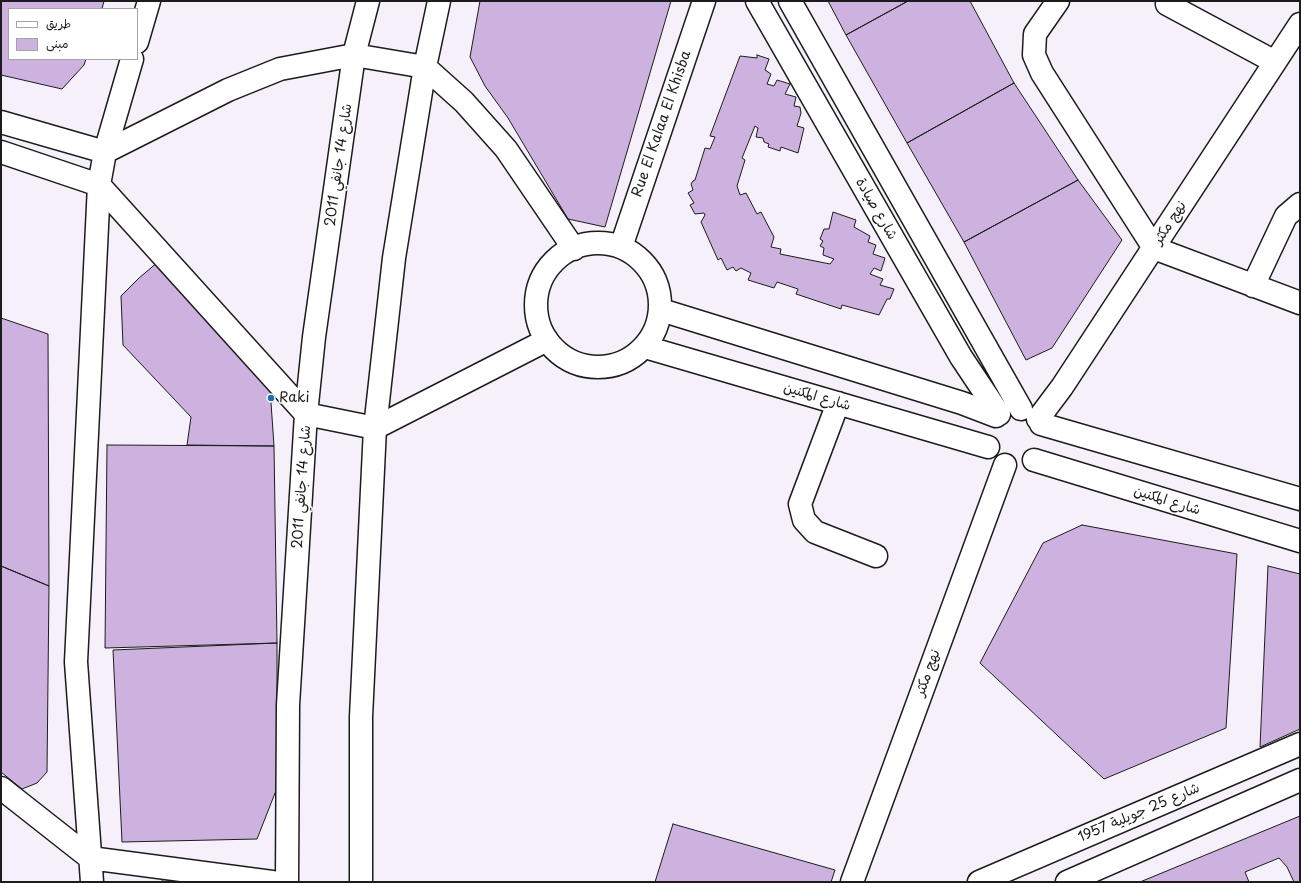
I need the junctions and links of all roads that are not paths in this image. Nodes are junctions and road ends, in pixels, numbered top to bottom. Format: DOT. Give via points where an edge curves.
graph roads {
  1 [pos="149,1"];
  2 [pos="368,1"];
  3 [pos="439,1"];
  4 [pos="704,1"];
  5 [pos="757,1"];
  6 [pos="790,1"];
  7 [pos="1058,1"];
  8 [pos="1167,4"];
  9 [pos="1300,24"];
  10 [pos="138,39"];
  11 [pos="354,56"];
  12 [pos="132,60"];
  13 [pos="1275,62"];
  14 [pos="425,67"];
  15 [pos="1,122"];
  16 [pos="1,152"];
  17 [pos="105,152"];
  18 [pos="99,185"];
  19 [pos="1300,204"];
  20 [pos="621,247"];
  21 [pos="1154,248"];
  22 [pos="574,249"];
  23 [pos="1253,286"];
  24 [pos="1300,303"];
  25 [pos="661,310"];
  26 [pos="547,340"];
  27 [pos="645,347"];
  28 [pos="838,403"];
  29 [pos="306,414"];
  30 [pos="998,415"];
  31 [pos="1034,417"];
  32 [pos="375,428"];
  33 [pos="988,447"];
  34 [pos="1034,460"];
  35 [pos="1005,465"];
  36 [pos="1300,499"];
  37 [pos="1300,541"];
  38 [pos="876,556"];
  39 [pos="1300,744"];
  40 [pos="1300,780"];
  41 [pos="1,788"];
  42 [pos="90,858"];
  43 [pos="92,882"];
  44 [pos="272,882"];
  45 [pos="287,882"];
  46 [pos="361,882"];
  47 [pos="852,882"];
  48 [pos="979,882"];
  49 [pos="1067,882"];
  1 -- 10 [label="street"];
  2 -- 11 [label="street, شارع 14 جانفي 2011"];
  3 -- 14 [label="street"];
  4 -- 20 [label="street, Rue El Kalaa El Khisba"];
  5 -- 30 [label="street, شارع صيادة" via="961,357"];
  6 -- 31 [label="street, شارع صيادة"];
  7 -- 21 [label="street" via="1035,34 1034,55 1042,73"];
  8 -- 13 [label="street"];
  9 -- 13 [label="street, نهج مكثر"];
  11 -- 14 [label="street"];
  11 -- 17 [label="street" via="280,69 228,90"];
  11 -- 29 [label="street, شارع 14 جانفي 2011" via="314,337"];
  12 -- 17 [label="street"];
  13 -- 21 [label="street, نهج مكثر"];
  14 -- 22 [label="street" via="464,102 506,149"];
  14 -- 32 [label="street" via="394,258"];
  15 -- 17 [label="street"];
  16 -- 18 [label="street"];
  17 -- 18 [label="street"];
  18 -- 29 [label="street"];
  18 -- 42 [label="street" via="76,662"];
  19 -- 23 [label="street" via="1286,216"];
  20 -- 22 [label="street" via="602,243"];
  20 -- 25 [label="street" via="638,257 652,272 659,291"];
  21 -- 23 [label="street"];
  21 -- 31 [label="street, نهج مكثر" via="1062,387"];
  22 -- 26 [label="street" via="562,255 547,270 538,289 536,310 540,330"];
  23 -- 24 [label="street"];
  25 -- 27 [label="street" via="656,330"];
  25 -- 30 [label="street"];
  26 -- 27 [label="street" via="552,348 569,361 589,368 610,367 630,359"];
  26 -- 32 [label="street"];
  27 -- 28 [label="street, شارع المكنين"];
  28 -- 33 [label="street, شارع المكنين"];
  28 -- 38 [label="street" via="800,504 804,520 815,532"];
  29 -- 32 [label="street"];
  29 -- 45 [label="street, شارع 14 جانفي 2011" via="288,705"];
  30 -- 31 [label="street" via="1010,409"];
  30 -- 33 [label="street" via="987,430"];
  31 -- 34 [label="street" via="1045,439"];
  31 -- 36 [label="street"];
  32 -- 46 [label="street" via="360,717"];
  33 -- 35 [label="street" via="998,461"];
  34 -- 35 [label="street" via="1020,466"];
  34 -- 37 [label="street, شارع المكنين"];
  35 -- 47 [label="street, نهج مكثر"];
  39 -- 48 [label="street, شارع 25 جويلية 1957"];
  40 -- 49 [label="street"];
  41 -- 42 [label="street"];
  42 -- 43 [label="street"];
  42 -- 44 [label="street"];
}
